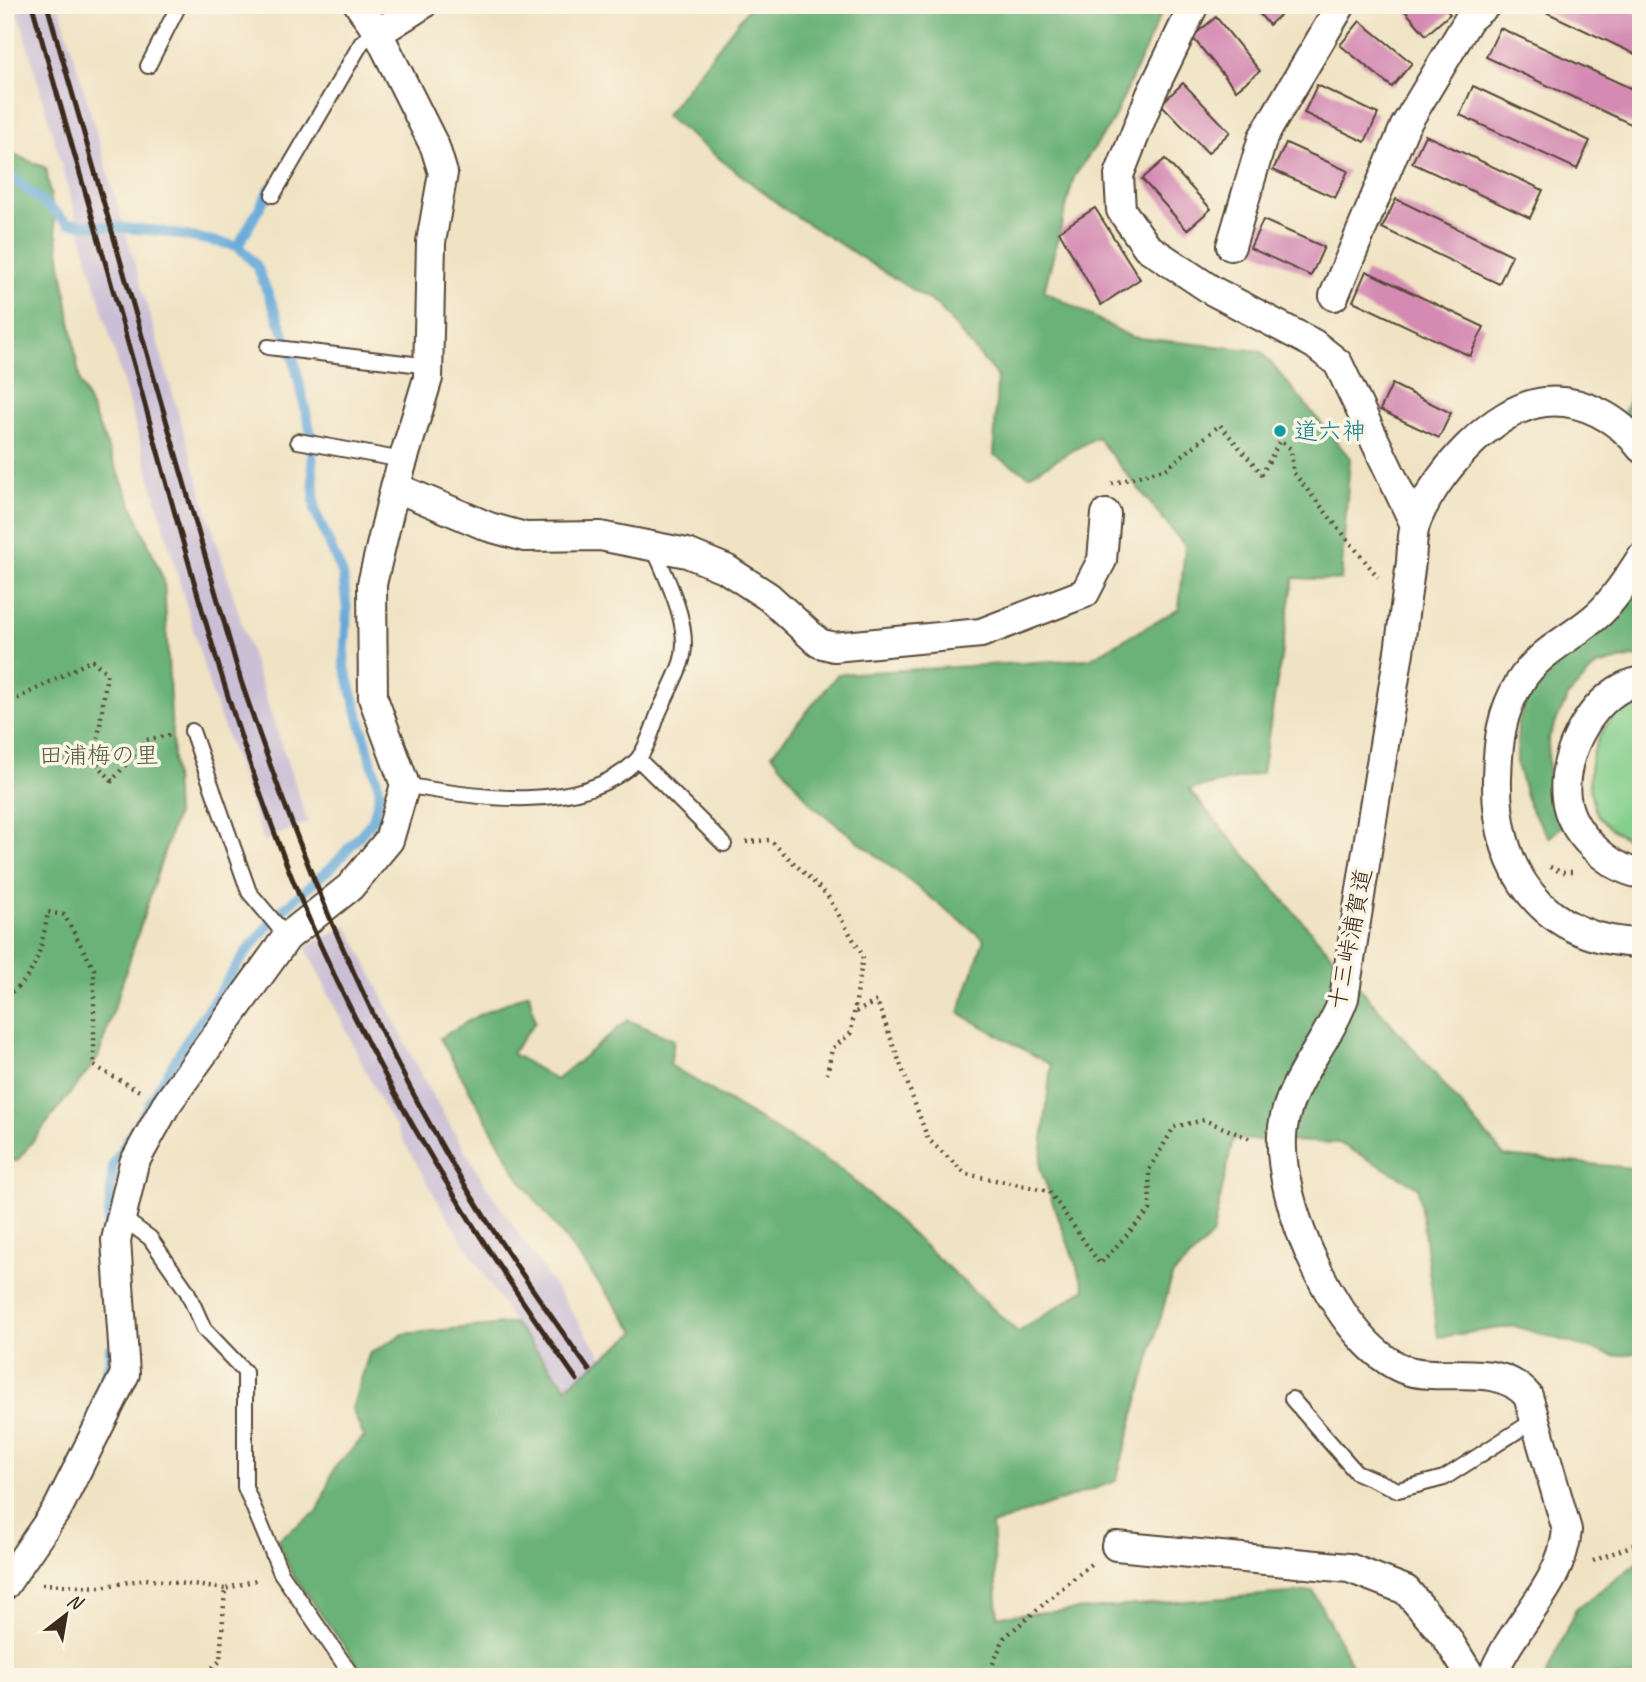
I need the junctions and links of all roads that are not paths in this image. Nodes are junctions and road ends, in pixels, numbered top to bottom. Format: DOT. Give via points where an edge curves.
graph roads {
  1 [pos="179,5"];
  2 [pos="359,5"];
  3 [pos="422,5"];
  4 [pos="1194,5"];
  5 [pos="1341,5"];
  6 [pos="1486,5"];
  7 [pos="378,33"];
  8 [pos="148,66"];
  9 [pos="274,195"];
  10 [pos="1231,246"];
  11 [pos="1334,296"];
  12 [pos="268,347"];
  13 [pos="430,366"];
  14 [pos="298,441"];
  15 [pos="1641,448"];
  16 [pos="399,474"];
  17 [pos="1106,514"];
  18 [pos="1415,525"];
  19 [pos="653,546"];
  20 [pos="1641,558"];
  21 [pos="1641,681"];
  22 [pos="192,731"];
  23 [pos="638,759"];
  24 [pos="405,785"];
  25 [pos="724,844"];
  26 [pos="1641,874"];
  27 [pos="287,937"];
  28 [pos="1641,943"];
  29 [pos="121,1217"];
  30 [pos="1292,1399"];
  31 [pos="1537,1419"];
  32 [pos="1116,1546"];
  33 [pos="6,1583"];
  34 [pos="353,1677"];
  35 [pos="1471,1677"];
  36 [pos="1492,1677"];
  1 -- 8 [label="lane"];
  2 -- 7 [label="street"];
  3 -- 7 [label="street"];
  4 -- 18 [label="street" via="1119,175 1121,209 1147,247 1213,291 1314,344 1338,363"];
  5 -- 10 [label="street" via="1263,137"];
  6 -- 11 [label="street" via="1469,19 1405,125"];
  7 -- 9 [label="lane" via="362,42"];
  7 -- 13 [label="street" via="435,147 443,173 431,242"];
  12 -- 13 [label="lane"];
  13 -- 16 [label="street"];
  14 -- 16 [label="lane"];
  15 -- 18 [label="street" via="1622,427 1583,406 1560,400 1532,403 1498,419 1469,443"];
  16 -- 19 [label="street" via="489,527 524,537 600,536"];
  16 -- 24 [label="street" via="372,584 372,670 373,698"];
  17 -- 19 [label="street" via="1101,560 1085,593 981,633 834,647 819,643 769,597 726,569 687,553"];
  18 -- 31 [label="street, 十三峠浦賀道" via="1344,998 1293,1092 1282,1129 1283,1153 1292,1200 1314,1263 1364,1342 1394,1365 1413,1372 1507,1379 1528,1396"];
  19 -- 23 [label="lane" via="680,615 682,661"];
  20 -- 28 [label="street" via="1598,614 1536,659 1507,704 1497,750 1496,803 1504,847 1516,874 1545,911 1594,937"];
  21 -- 26 [label="street" via="1605,699 1592,716 1579,737 1565,782 1571,817 1583,834 1613,864"];
  22 -- 27 [label="lane" via="249,892"];
  23 -- 24 [label="lane" via="608,782 565,794 523,798"];
  23 -- 25 [label="lane"];
  24 -- 27 [label="street" via="389,840 349,887"];
  27 -- 29 [label="street" via="166,1105 134,1163"];
  29 -- 33 [label="street" via="116,1240 125,1374 58,1508"];
  29 -- 34 [label="lane" via="150,1238 187,1292 204,1329 245,1372 245,1488 281,1573"];
  30 -- 31 [label="lane" via="1356,1472 1398,1490 1444,1478"];
  31 -- 36 [label="street, 十三峠浦賀道" via="1567,1530 1561,1562 1513,1635"];
  32 -- 35 [label="street" via="1349,1568 1406,1590 1447,1638"];
}
